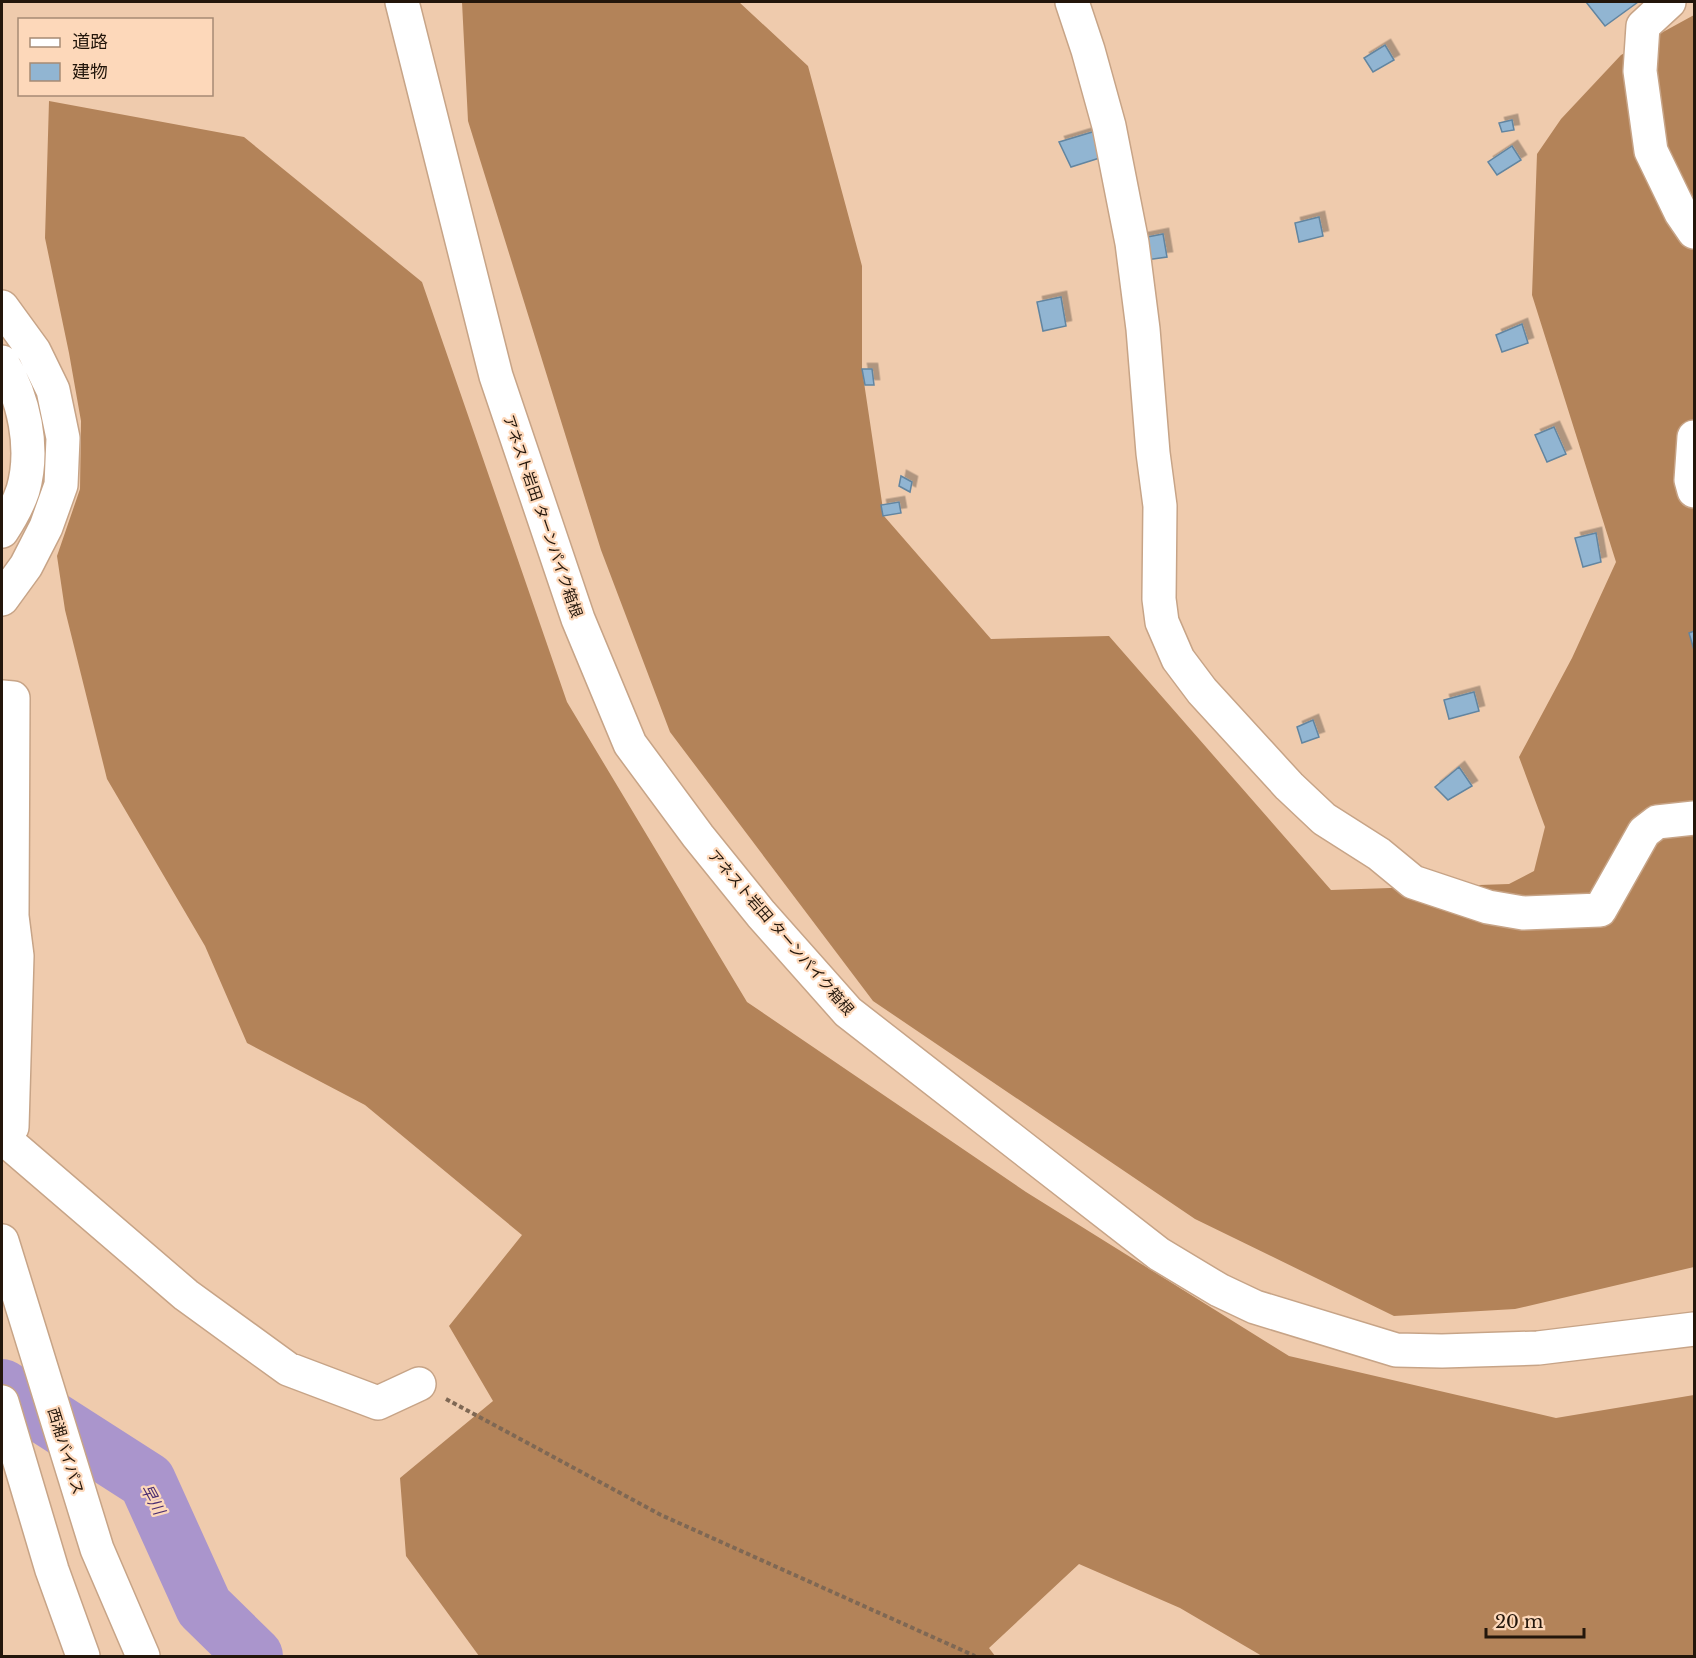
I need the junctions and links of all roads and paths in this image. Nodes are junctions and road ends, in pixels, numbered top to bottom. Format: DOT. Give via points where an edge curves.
graph roads {
  1 [pos="402,2"];
  2 [pos="1072,2"];
  3 [pos="1669,2"];
  4 [pos="1695,232"];
  5 [pos="2,307"];
  6 [pos="2,362"];
  7 [pos="1695,437"];
  8 [pos="1695,491"];
  9 [pos="6,524"];
  10 [pos="2,599"];
  11 [pos="2,697"];
  12 [pos="1695,818"];
  13 [pos="2,1137"];
  14 [pos="2,1241"];
  15 [pos="1695,1329"];
  16 [pos="419,1384"];
  17 [pos="2,1402"];
  18 [pos="97,1549"];
  19 [pos="52,1570"];
  20 [pos="66,1656"];
  21 [pos="83,1656"];
  22 [pos="143,1656"];
  23 [pos="157,1656"];
  24 [pos="975,1656"];
  1 -- 15 [label="main road, アネスト岩田 ターンパイク箱根" via="496,376 578,619 630,744 761,914 848,1012 1159,1254 1255,1307 1396,1350 1538,1348"];
  2 -- 12 [label="main road" via="1109,126 1132,243 1160,506 1162,622 1178,659 1202,691 1288,786 1324,819 1413,882 1488,907 1523,913 1600,910 1644,832 1657,822"];
  3 -- 4 [label="main road" via="1643,26 1640,71 1652,151 1681,213"];
  5 -- 10 [label="main road" via="34,351 53,390 63,438 61,485 46,527 26,566"];
  6 -- 9 [label="main road" via="23,411 29,453 23,490"];
  7 -- 8 [label="main road" via="1691,480"];
  11 -- 13 [label="main road" via="13,698 12,916 17,956 12,1127"];
  13 -- 16 [label="main road" via="186,1295 288,1369 378,1403"];
  14 -- 18 [label="main road, 西湘バイパス"];
  16 -- 24 [label="path" via="661,1515"];
  17 -- 19 [label="main road"];
  18 -- 22 [label="main road, 西湘バイパス"];
  18 -- 23 [label="main road"];
  19 -- 20 [label="main road"];
  19 -- 21 [label="main road"];
}
